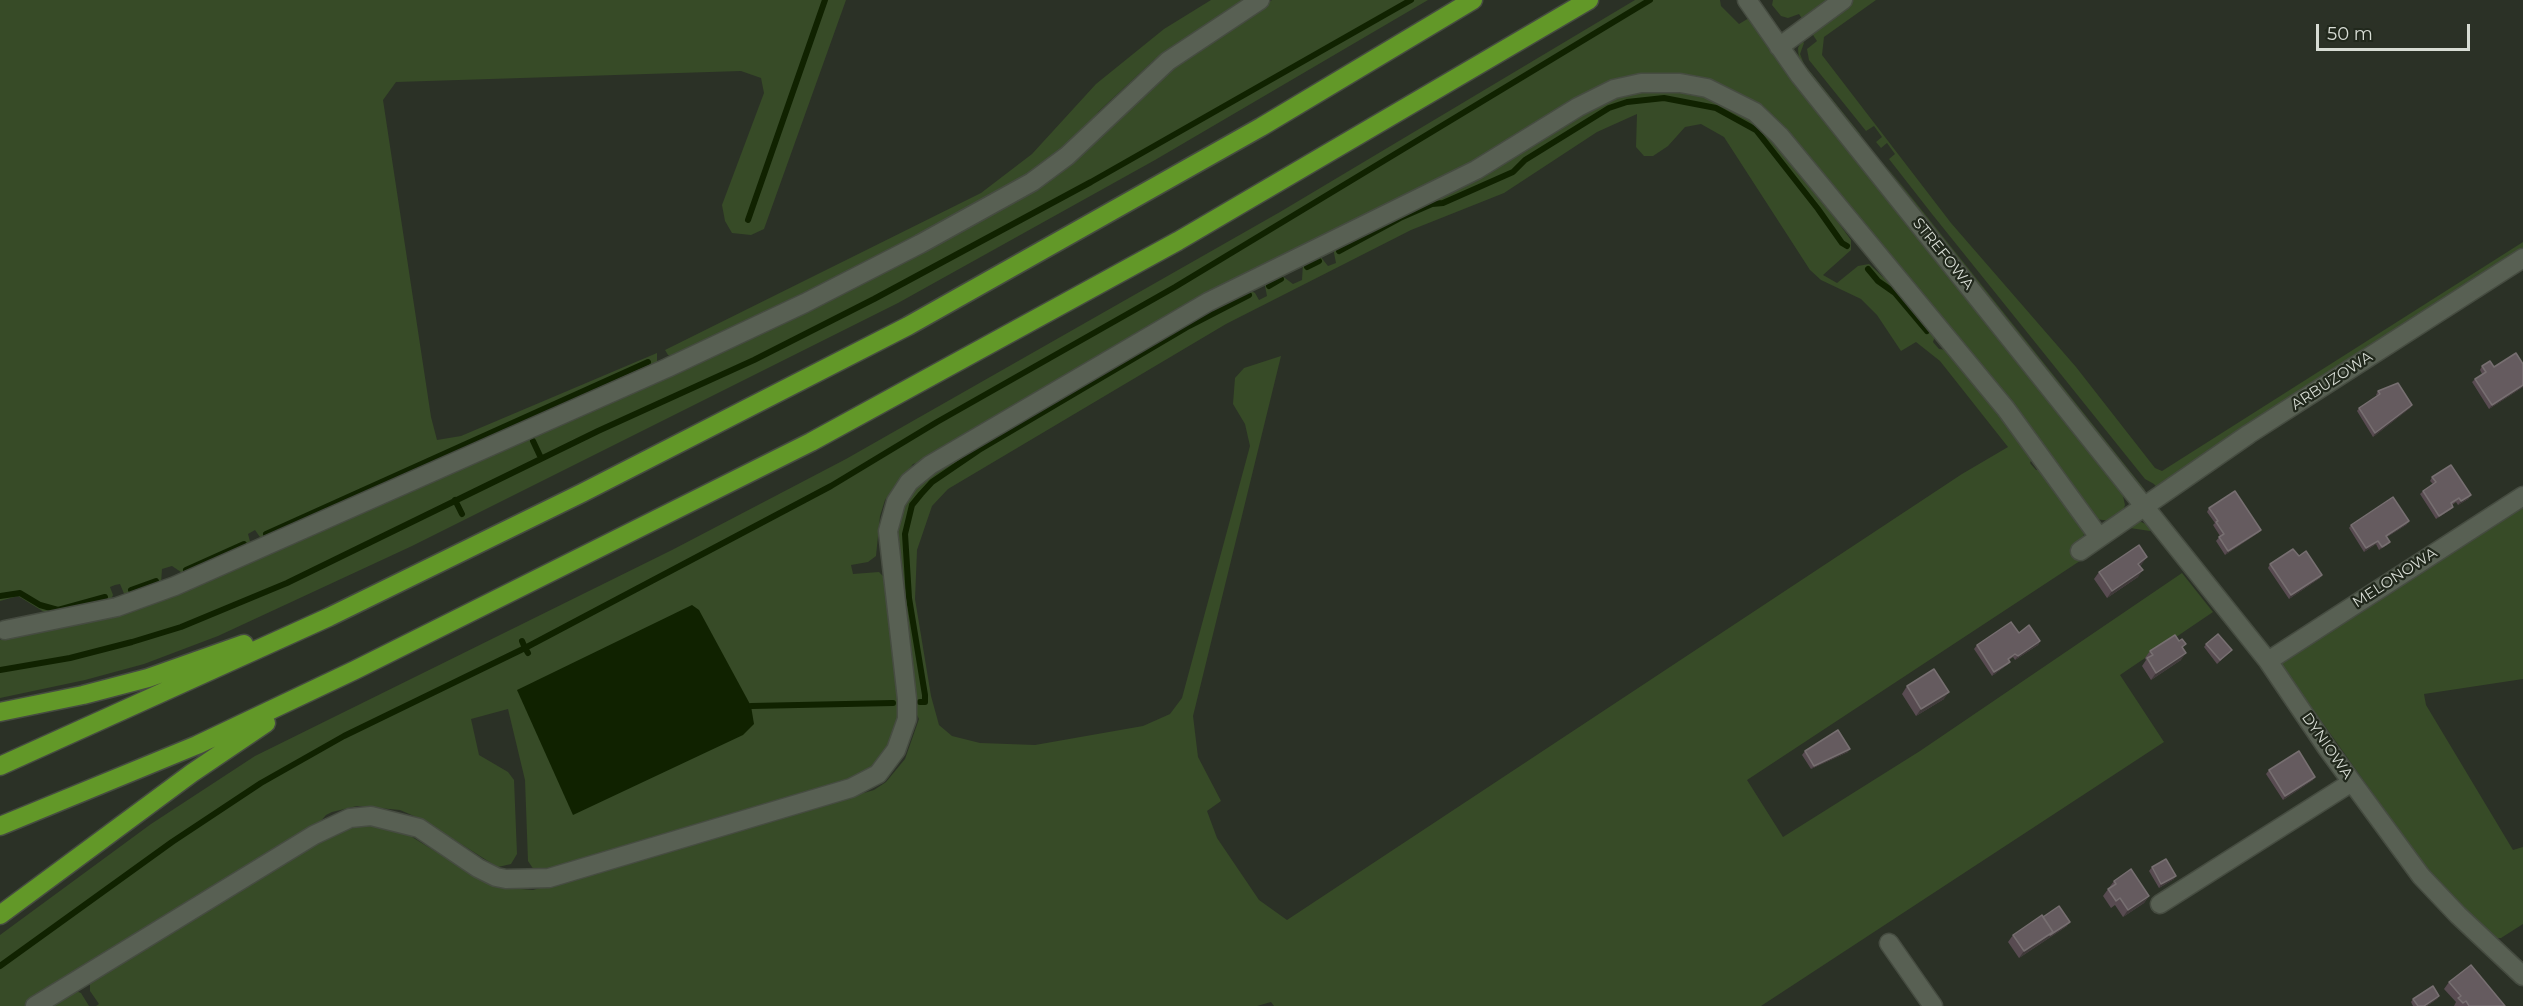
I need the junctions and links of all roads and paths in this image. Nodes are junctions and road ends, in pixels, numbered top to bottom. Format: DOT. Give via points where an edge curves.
graph roads {
  1 [pos="1260,0"];
  2 [pos="1473,0"];
  3 [pos="1588,0"];
  4 [pos="1748,0"];
  5 [pos="1843,0"];
  6 [pos="1779,47"];
  7 [pos="2523,258"];
  8 [pos="2523,496"];
  9 [pos="2143,505"];
  10 [pos="2099,537"];
  11 [pos="2080,551"];
  12 [pos="329,617"];
  13 [pos="5,630"];
  14 [pos="2268,661"];
  15 [pos="355,670"];
  16 [pos="0,712"];
  17 [pos="0,766"];
  18 [pos="2352,782"];
  19 [pos="0,826"];
  20 [pos="2160,904"];
  21 [pos="0,915"];
  22 [pos="1889,943"];
  23 [pos="2523,976"];
  24 [pos="35,1006"];
  25 [pos="1933,1006"];
  1 -- 13 [label="street" via="1168,61 1066,156 1032,182 815,297 625,387 175,586 117,607"];
  2 -- 12 [label="highway" via="1261,127 908,326"];
  3 -- 15 [label="highway" via="1199,230 972,357 812,442"];
  4 -- 6 [label="street, STREFOWA"];
  5 -- 6 [label="street"];
  6 -- 9 [label="street, STREFOWA"];
  7 -- 9 [label="street, ARBUZOWA"];
  8 -- 14 [label="street, MELONOWA"];
  9 -- 10 [label="street, ARBUZOWA"];
  9 -- 14 [label="street, DYNIOWA"];
  10 -- 11 [label="street, ARBUZOWA"];
  10 -- 24 [label="street" via="2006,409 1787,145 1755,112 1707,88 1680,83 1641,83 1614,89 1476,170 1208,302 930,465 909,482 896,502 888,531 907,719 896,750 878,774 851,789 549,878 496,877 419,828 371,816 350,818 328,827"];
  12 -- 16 [label="highway" via="148,678"];
  12 -- 17 [label="highway"];
  14 -- 18 [label="street, DYNIOWA"];
  15 -- 19 [label="highway" via="156,763"];
  15 -- 21 [label="highway" via="248,734"];
  18 -- 20 [label="street"];
  18 -- 23 [label="street, DYNIOWA" via="2421,876"];
  22 -- 25 [label="street"];
}
